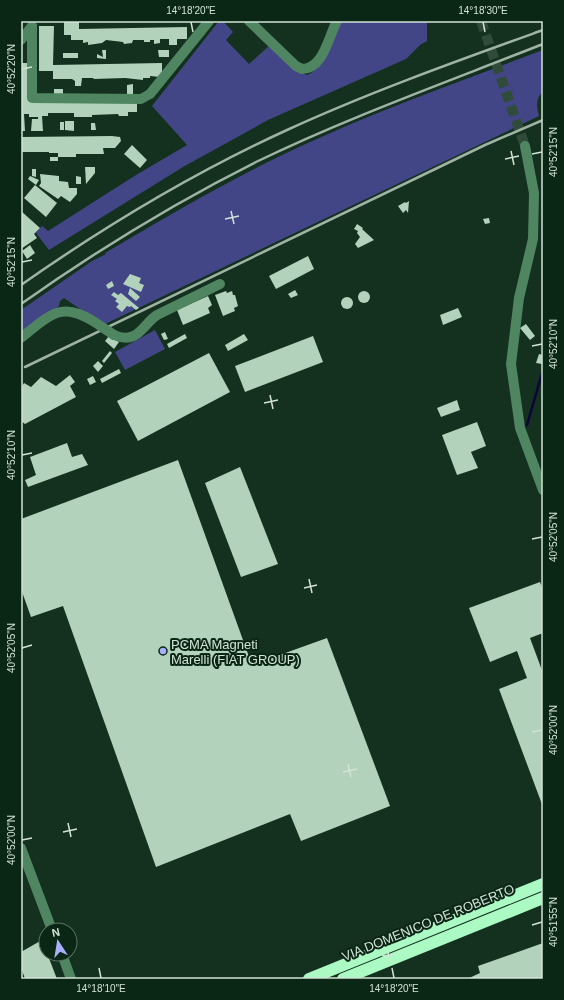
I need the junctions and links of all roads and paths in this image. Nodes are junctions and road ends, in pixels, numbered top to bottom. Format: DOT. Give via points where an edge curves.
graph roads {
  1 [pos="209,21"];
  2 [pos="249,21"];
  3 [pos="337,21"];
  4 [pos="34,24"];
  5 [pos="21,40"];
  6 [pos="525,146"];
  7 [pos="220,284"];
  8 [pos="21,338"];
  9 [pos="543,490"];
  10 [pos="21,848"];
  11 [pos="543,884"];
  12 [pos="543,890"];
  13 [pos="543,898"];
  14 [pos="49,922"];
  15 [pos="65,962"];
  16 [pos="71,979"];
  17 [pos="309,979"];
  18 [pos="322,979"];
  19 [pos="343,979"];
  1 -- 4 [label="street" via="150,94 141,99 32,98"];
  2 -- 3 [label="street" via="302,70 316,64"];
  4 -- 5 [label="street"];
  6 -- 9 [label="street" via="534,193 533,239 519,298 510,364 520,428"];
  7 -- 8 [label="street, bridge" via="157,314 134,336 114,335 85,315 61,311 44,319"];
  10 -- 14 [label="street"];
  11 -- 17 [label="highway"];
  12 -- 18 [label="street, VIA DOMENICO DE ROBERTO"];
  13 -- 19 [label="highway"];
  15 -- 16 [label="street"];
}
